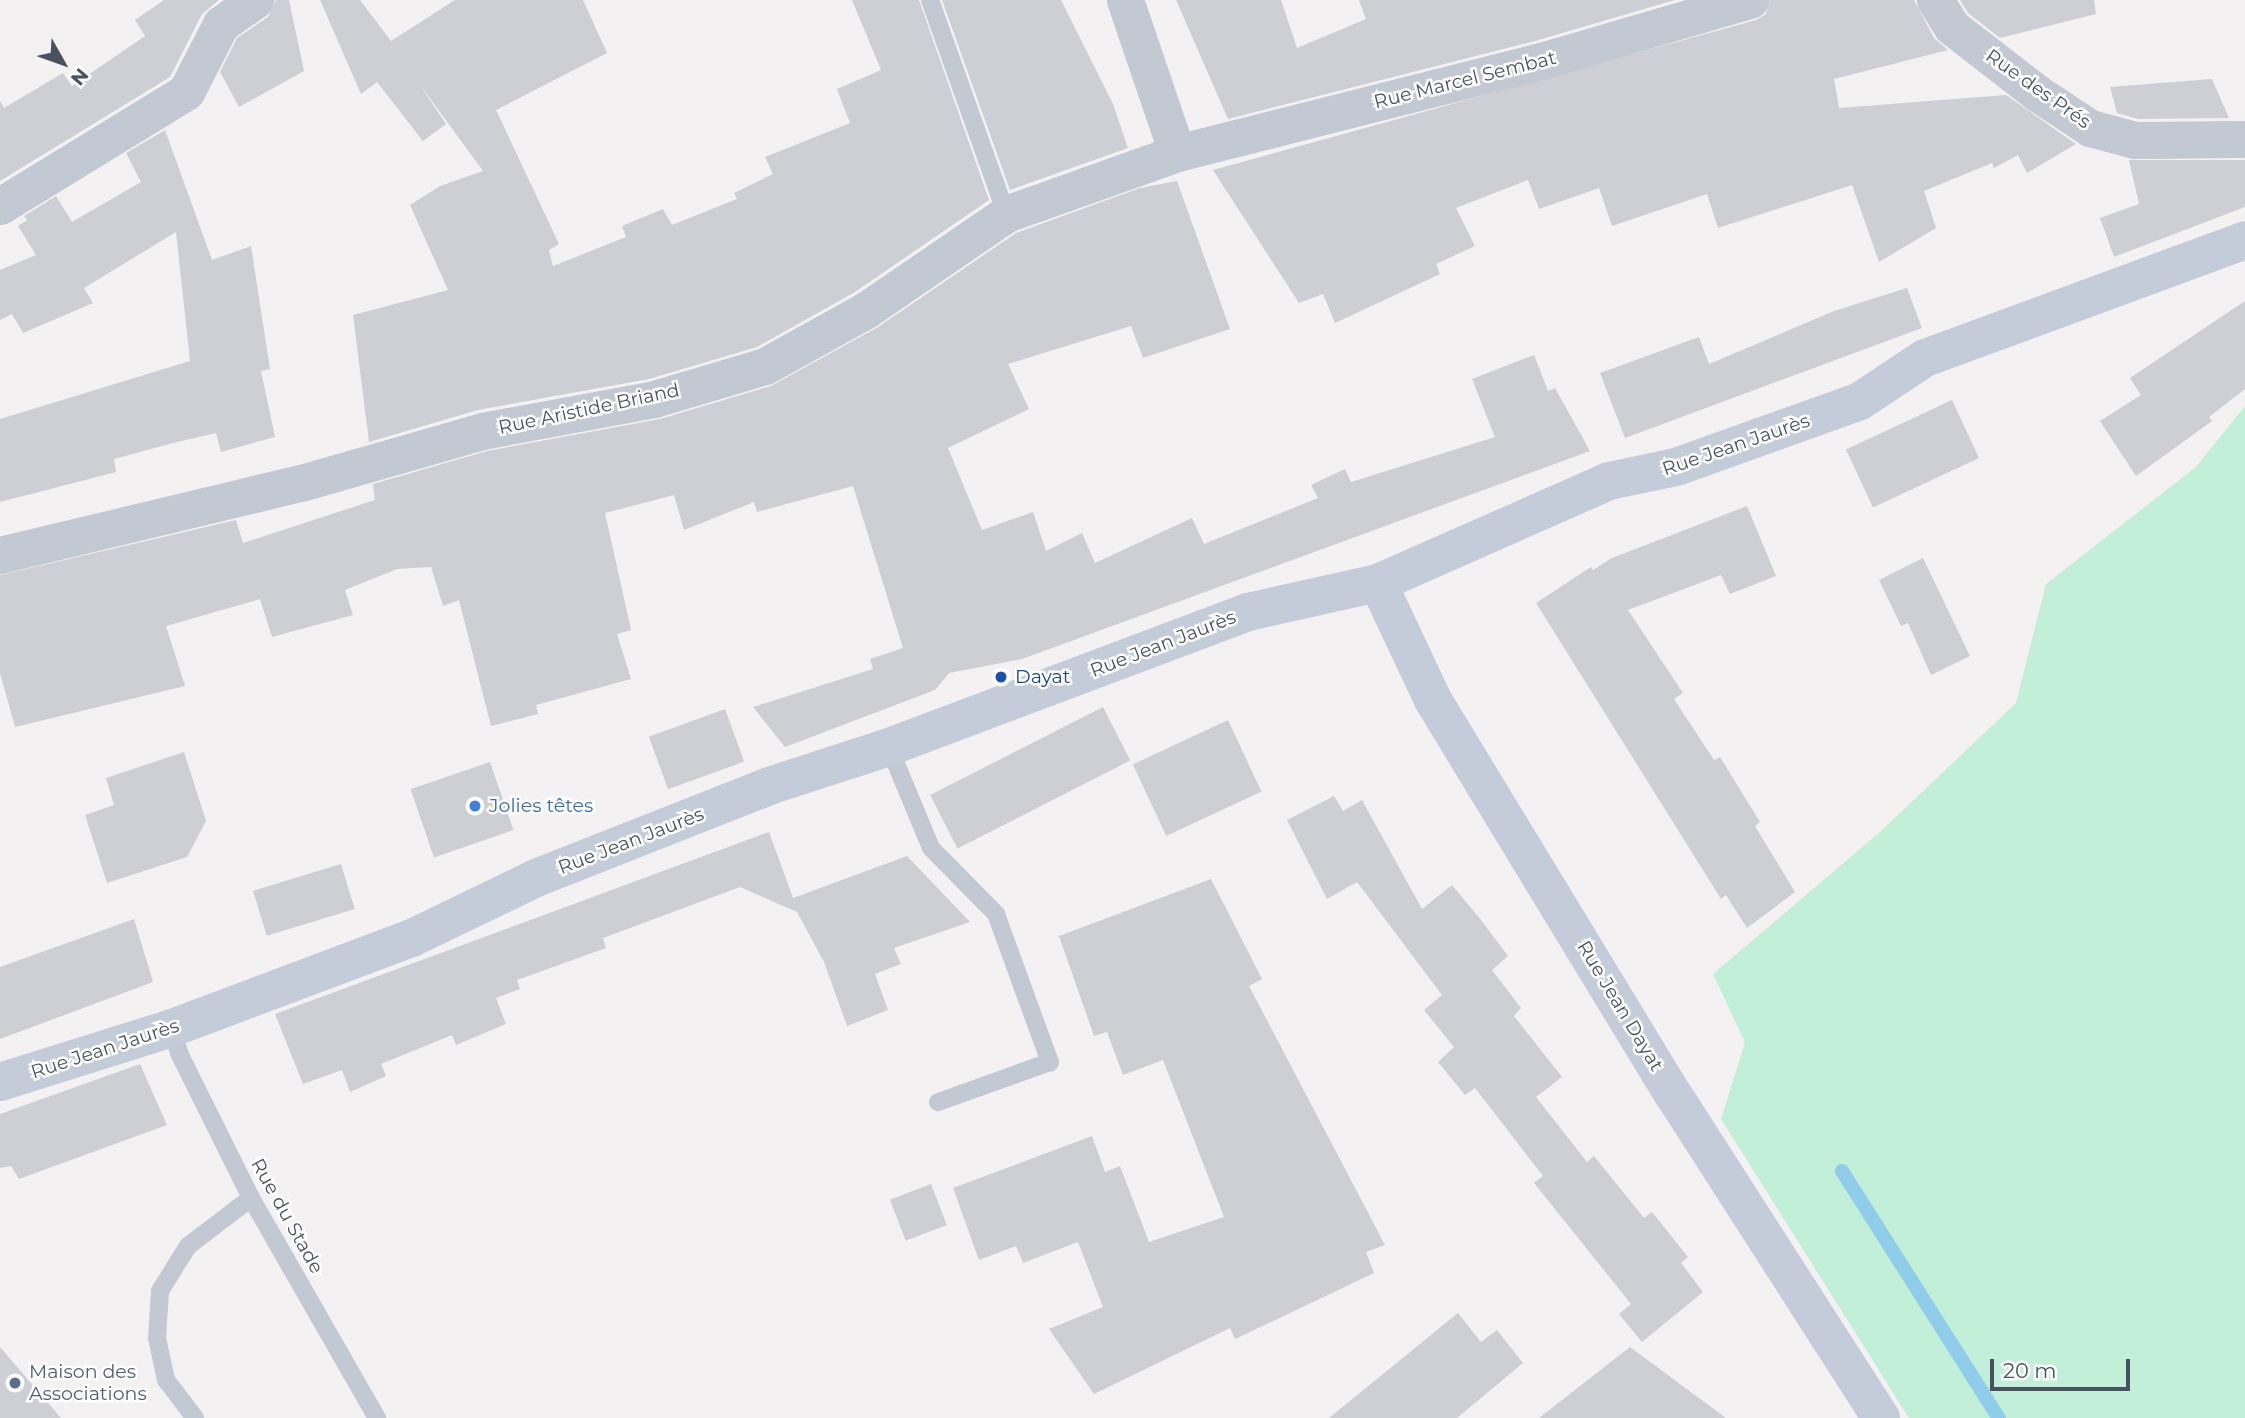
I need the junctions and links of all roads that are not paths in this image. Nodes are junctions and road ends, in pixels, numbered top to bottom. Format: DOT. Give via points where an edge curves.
graph roads {
  1 [pos="255,0"];
  2 [pos="930,0"];
  3 [pos="1125,0"];
  4 [pos="1750,0"];
  5 [pos="1935,0"];
  6 [pos="2245,139"];
  7 [pos="1178,153"];
  8 [pos="0,206"];
  9 [pos="1006,214"];
  10 [pos="2245,240"];
  11 [pos="0,555"];
  12 [pos="1378,583"];
  13 [pos="889,747"];
  14 [pos="172,1028"];
  15 [pos="0,1082"];
  16 [pos="938,1102"];
  17 [pos="251,1198"];
  18 [pos="195,1418"];
  19 [pos="376,1418"];
  20 [pos="1881,1418"];
  1 -- 8 [label="street" via="220,24 186,92"];
  2 -- 9 [label="lane"];
  3 -- 7 [label="street"];
  4 -- 7 [label="street, Rue Marcel Sembat" via="1541,61"];
  5 -- 6 [label="street, Rue des Prés" via="1952,27 2091,128 2136,140"];
  7 -- 9 [label="street, Rue Aristide Briand"];
  9 -- 11 [label="street, Rue Aristide Briand" via="866,310 765,366 654,400 482,431 301,484"];
  10 -- 12 [label="street, Rue Jean Jaurès" via="1925,358 1860,401 1676,467 1609,481"];
  12 -- 13 [label="street, Rue Jean Jaurès" via="1248,612"];
  12 -- 20 [label="street, Rue Jean Dayat" via="1433,700 1692,1125"];
  13 -- 14 [label="street, Rue Jean Jaurès" via="744,796 536,878 412,938"];
  13 -- 16 [label="lane" via="931,848 996,914 1050,1062"];
  14 -- 15 [label="street, Rue Jean Jaurès"];
  14 -- 17 [label="lane, Rue du Stade" via="179,1053"];
  17 -- 18 [label="lane" via="188,1246 160,1291 157,1338 166,1380"];
  17 -- 19 [label="lane, Rue du Stade"];
}
